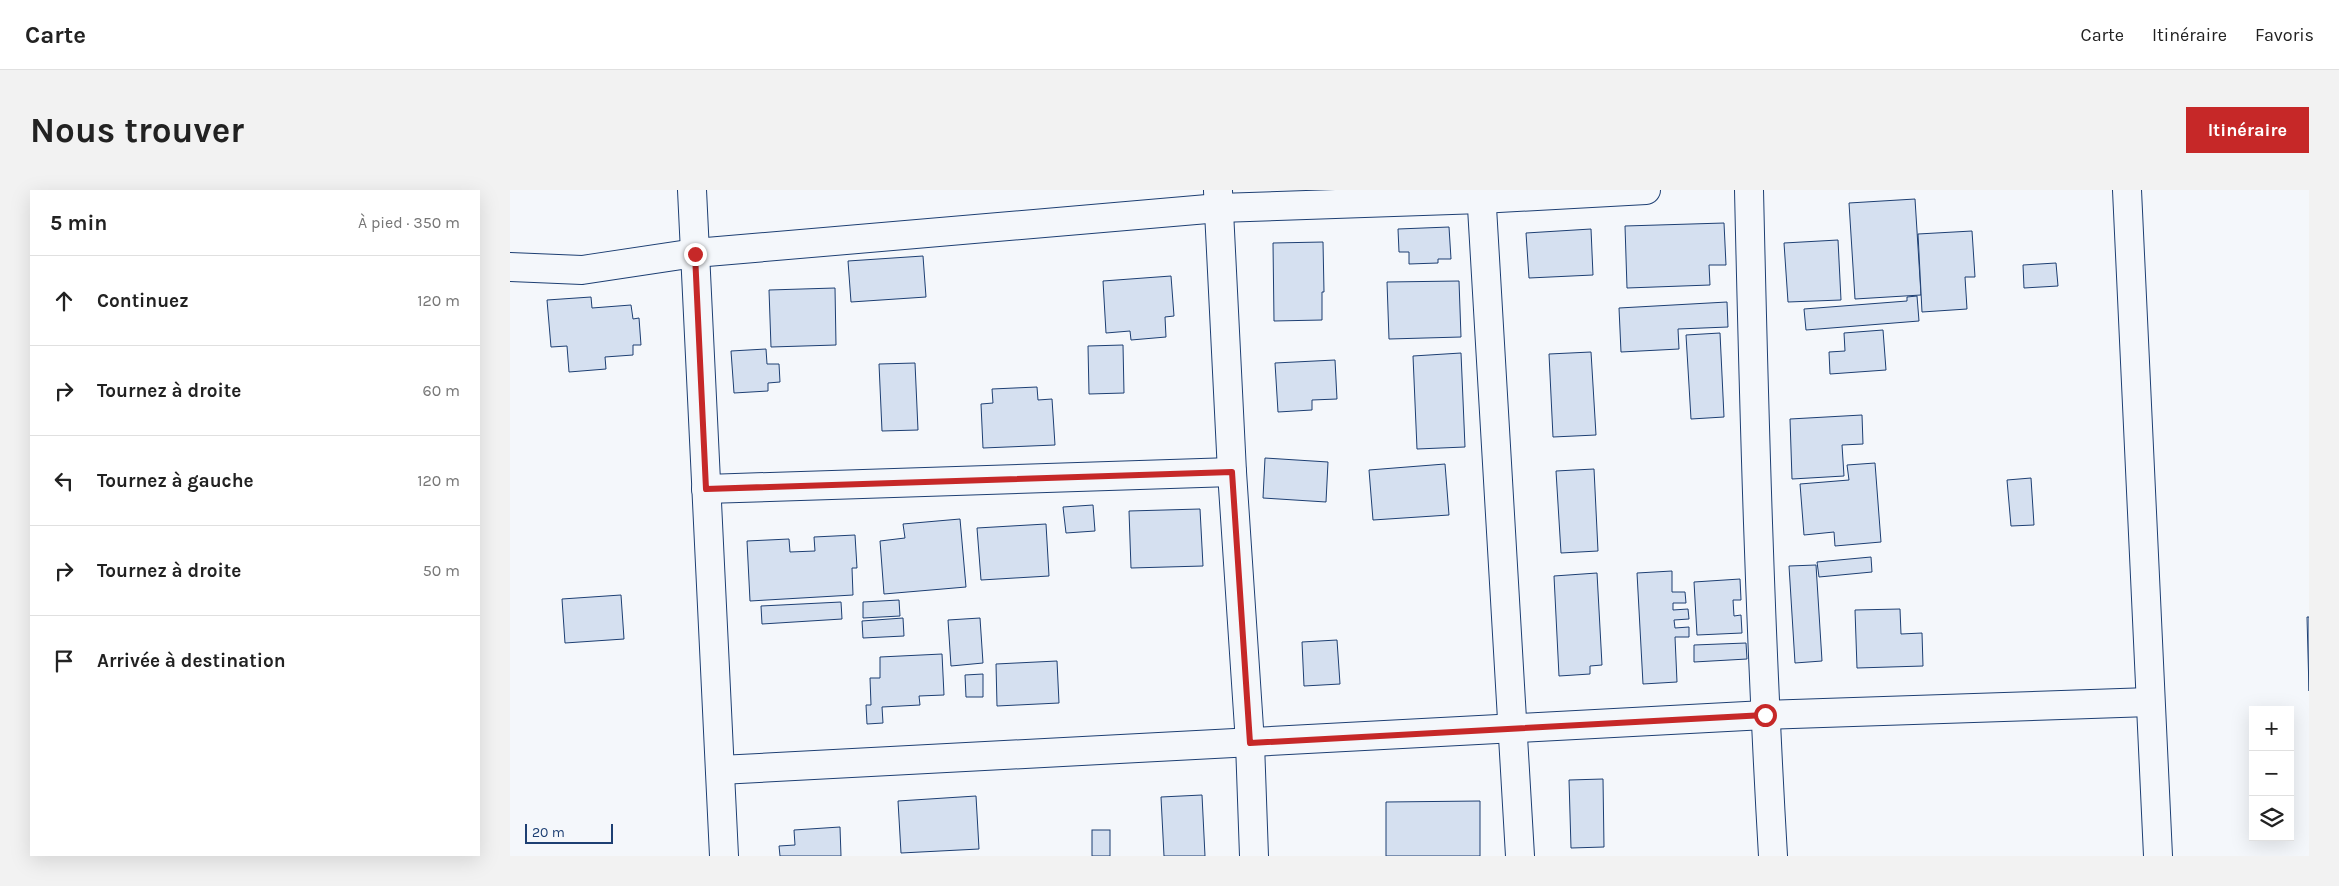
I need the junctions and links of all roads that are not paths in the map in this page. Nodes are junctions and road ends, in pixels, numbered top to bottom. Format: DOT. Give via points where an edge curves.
graph roads {
  1 [pos="692,190"];
  2 [pos="1646,190"];
  3 [pos="1749,190"];
  4 [pos="2127,190"];
  5 [pos="1481,194"];
  6 [pos="1218,199"];
  7 [pos="695,254"];
  8 [pos="510,267"];
  9 [pos="1232,472"];
  10 [pos="706,489"];
  11 [pos="2150,702"];
  12 [pos="1765,715"];
  13 [pos="1514,730"];
  14 [pos="1250,743"];
  15 [pos="720,770"];
  16 [pos="724,856"];
  17 [pos="1254,856"];
  18 [pos="1520,856"];
  19 [pos="1773,856"];
  20 [pos="2158,856"];
  1 -- 7 [label="street"];
  2 -- 5 [label="street"];
  3 -- 12 [label="street"];
  4 -- 11 [label="street"];
  5 -- 6 [label="street"];
  5 -- 13 [label="street"];
  6 -- 7 [label="street"];
  6 -- 9 [label="street"];
  7 -- 8 [label="street" via="582,270"];
  7 -- 10 [label="street"];
  9 -- 10 [label="street"];
  9 -- 14 [label="street"];
  10 -- 15 [label="street"];
  11 -- 12 [label="street"];
  11 -- 20 [label="street"];
  12 -- 13 [label="street"];
  12 -- 19 [label="street"];
  13 -- 14 [label="street"];
  13 -- 18 [label="street"];
  14 -- 15 [label="street"];
  14 -- 17 [label="street"];
  15 -- 16 [label="street"];
}
